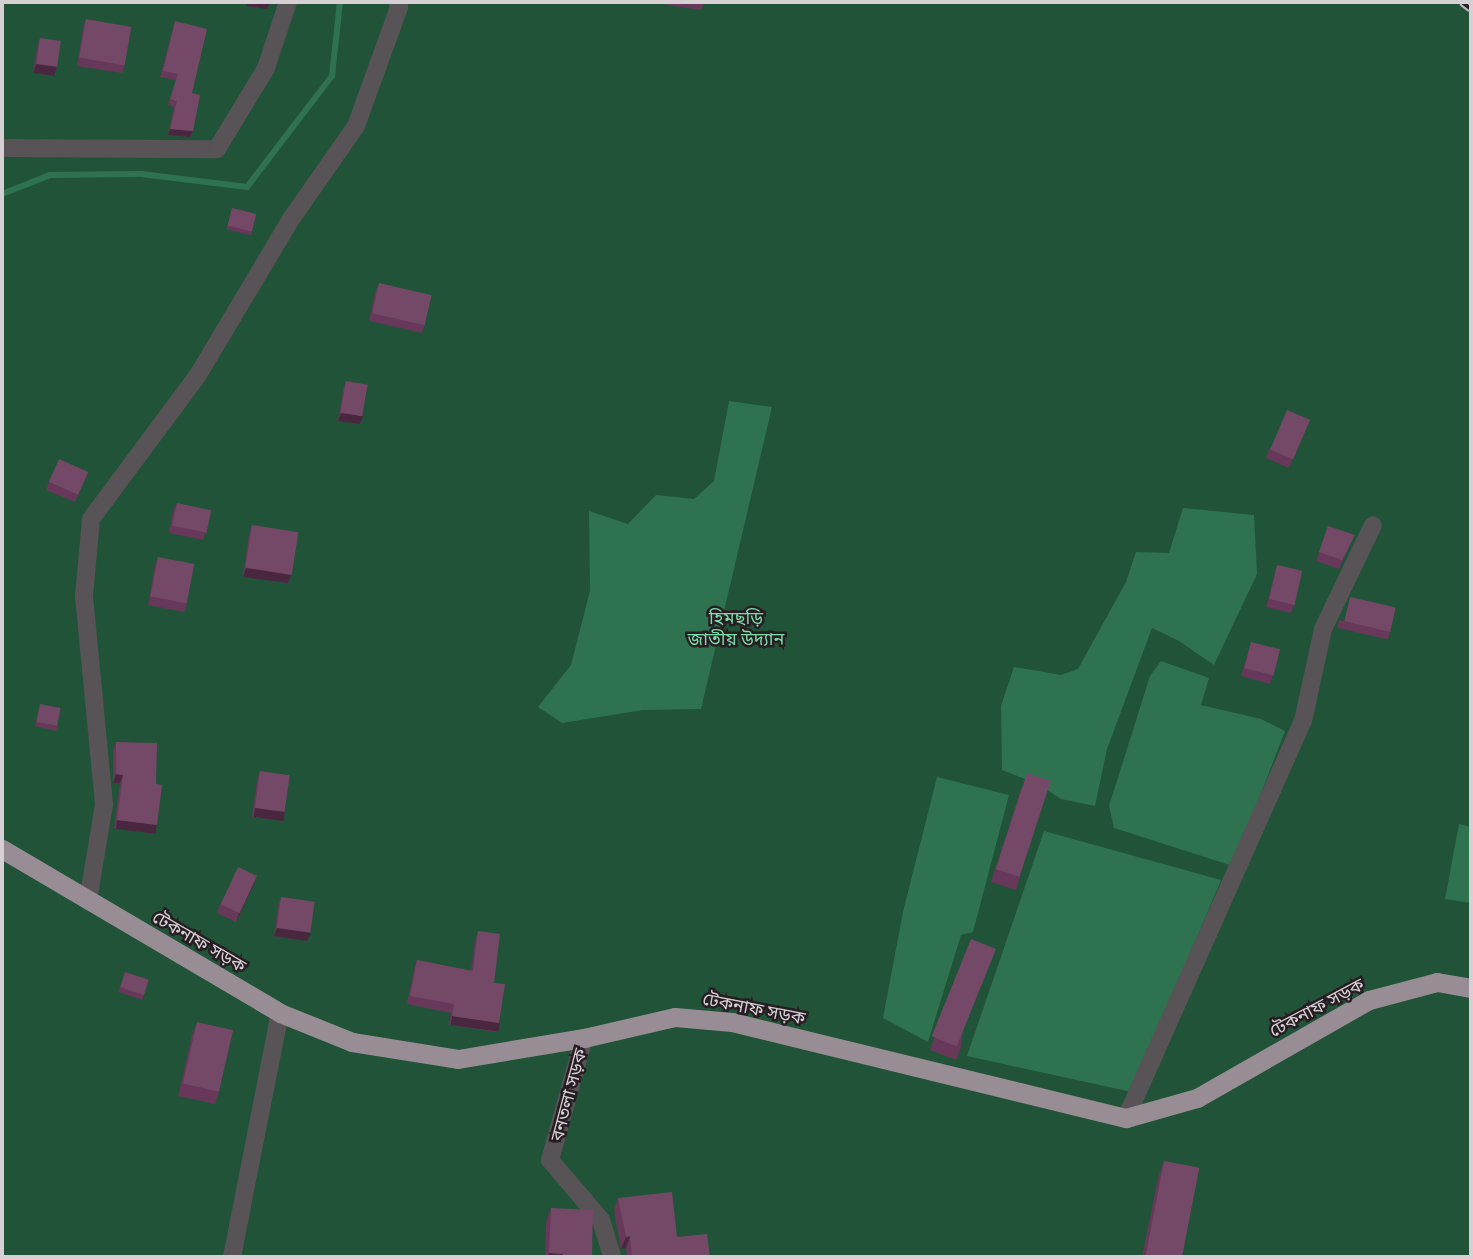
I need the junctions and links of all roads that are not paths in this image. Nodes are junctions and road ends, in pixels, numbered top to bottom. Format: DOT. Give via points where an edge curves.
graph roads {
  1 [pos="288,2"];
  2 [pos="398,2"];
  3 [pos="2,148"];
  4 [pos="1373,525"];
  5 [pos="2,849"];
  6 [pos="88,901"];
  7 [pos="1471,988"];
  8 [pos="280,1013"];
  9 [pos="584,1038"];
  10 [pos="1126,1118"];
  11 [pos="232,1257"];
  12 [pos="612,1257"];
  1 -- 3 [label="street" via="266,68 216,149"];
  2 -- 6 [label="street" via="356,126 291,219 198,375 91,519 84,596 104,804"];
  4 -- 10 [label="street" via="1323,629 1303,721"];
  5 -- 6 [label="highway, টেকনাফ সড়ক"];
  6 -- 8 [label="highway, টেকনাফ সড়ক"];
  7 -- 10 [label="highway, টেকনাফ সড়ক" via="1437,982 1369,1000 1198,1098"];
  8 -- 9 [label="highway, টেকনাফ সড়ক" via="352,1042 458,1059"];
  8 -- 11 [label="street"];
  9 -- 10 [label="highway, টেকনাফ সড়ক" via="675,1017 732,1023"];
  9 -- 12 [label="street, বনতলা সড়ক" via="551,1160 601,1220"];
}
